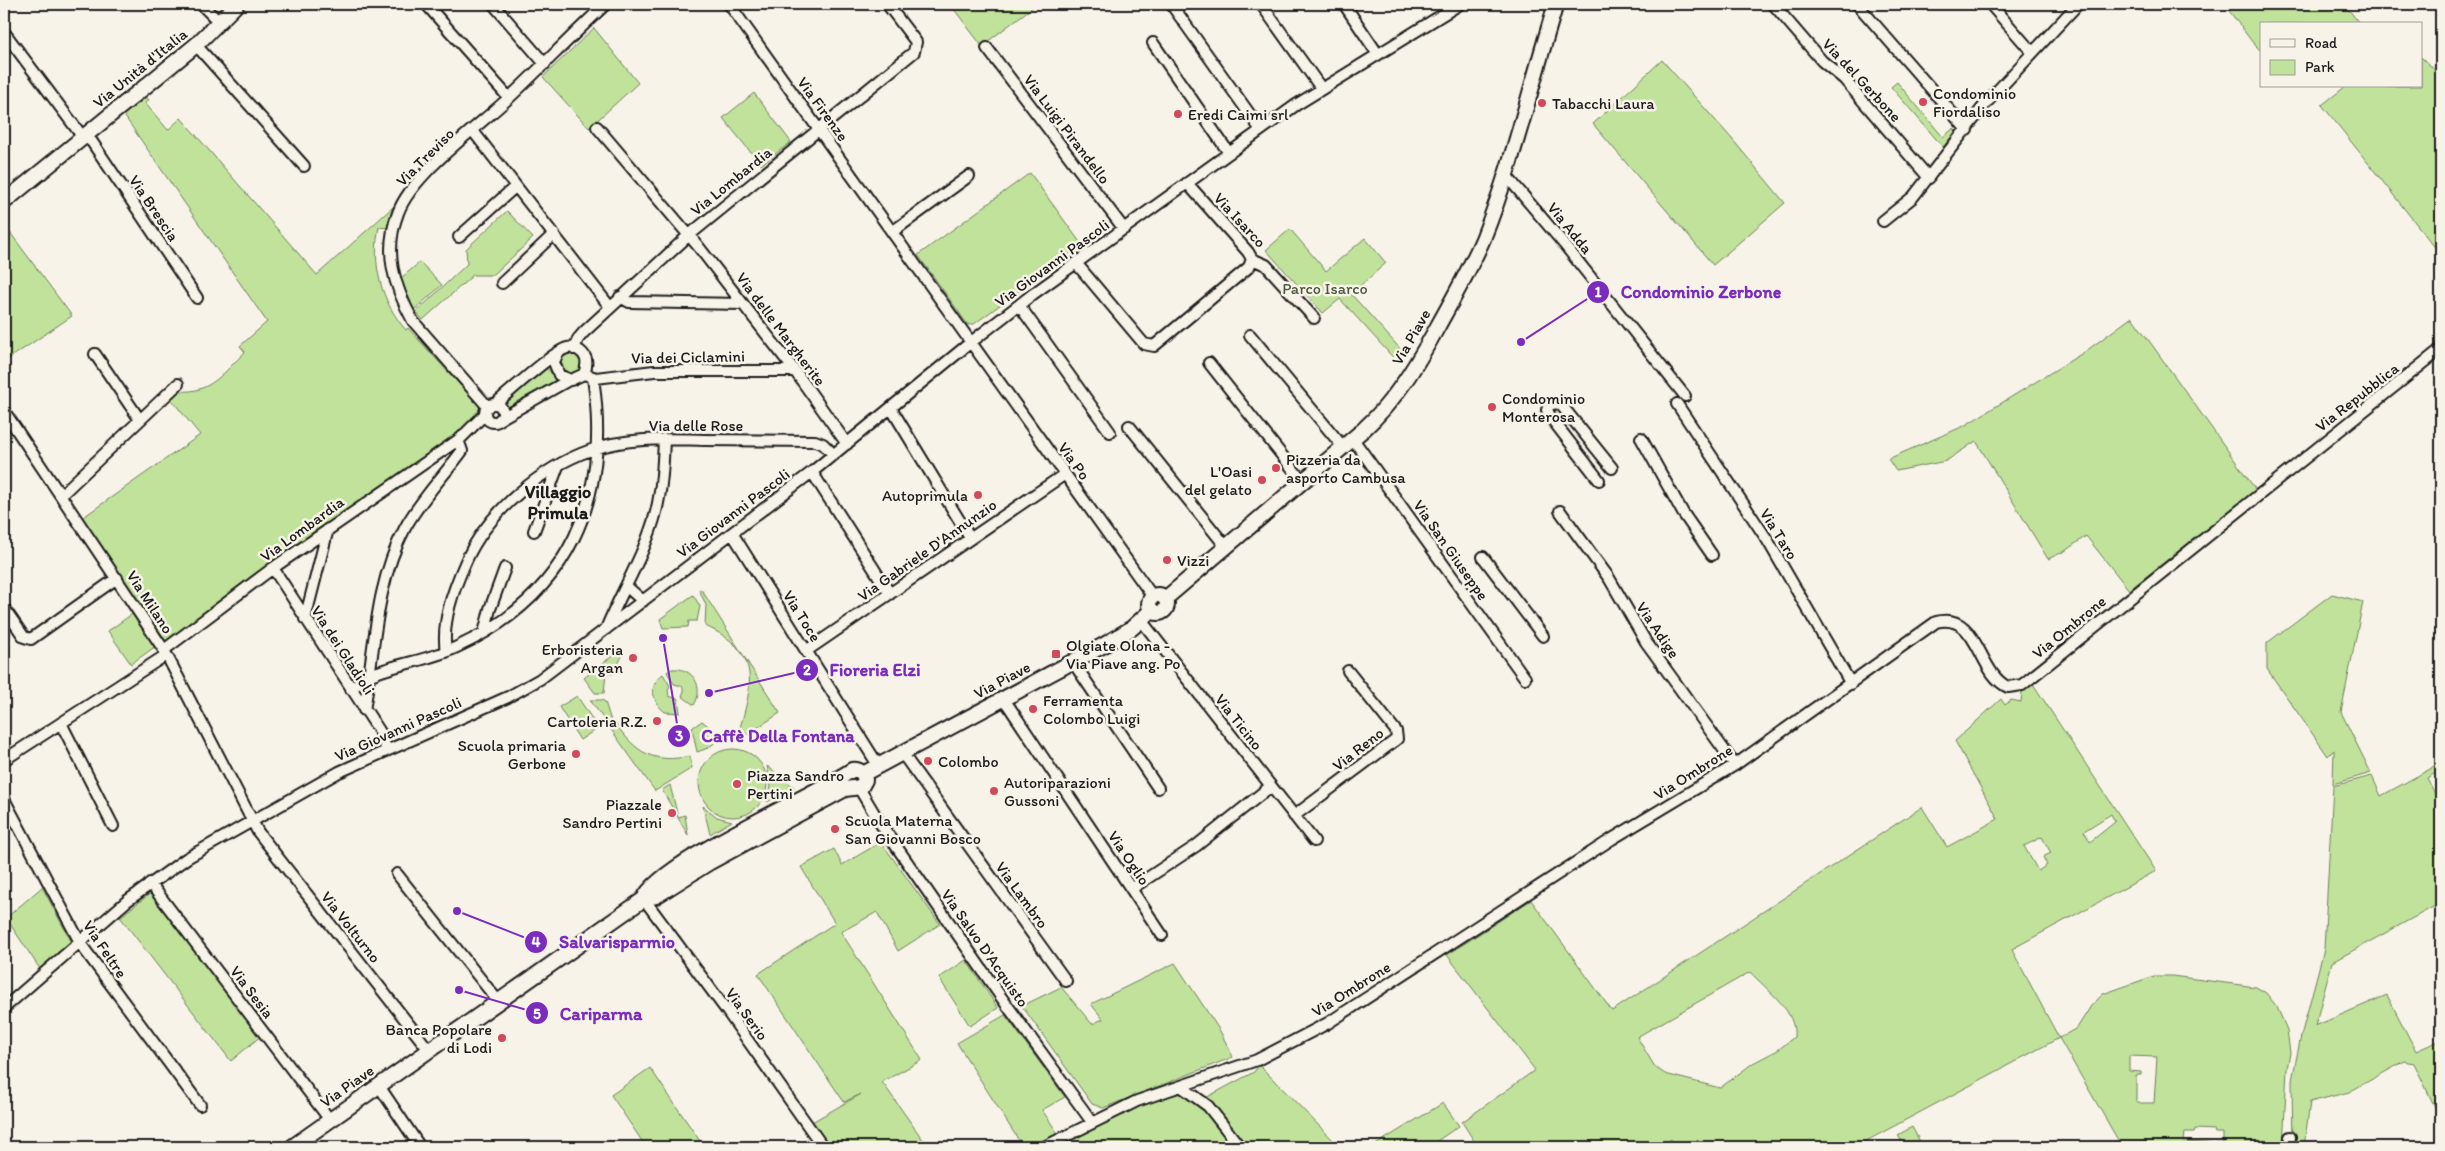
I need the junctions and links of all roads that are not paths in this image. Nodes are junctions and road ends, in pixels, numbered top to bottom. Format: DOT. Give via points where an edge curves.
graph roads {
  1 [pos="202,4"];
  2 [pos="238,4"];
  3 [pos="426,4"];
  4 [pos="493,4"];
  5 [pos="606,4"];
  6 [pos="729,4"];
  7 [pos="888,4"];
  8 [pos="1171,4"];
  9 [pos="1261,4"];
  10 [pos="1344,4"];
  11 [pos="1460,4"];
  12 [pos="1556,4"];
  13 [pos="1773,4"];
  14 [pos="1857,4"];
  15 [pos="1990,4"];
  16 [pos="2078,4"];
  17 [pos="220,22"];
  18 [pos="4,32"];
  19 [pos="1153,43"];
  20 [pos="196,45"];
  21 [pos="987,48"];
  22 [pos="2032,52"];
  23 [pos="1377,53"];
  24 [pos="545,64"];
  25 [pos="1321,88"];
  26 [pos="509,98"];
  27 [pos="597,127"];
  28 [pos="819,129"];
  29 [pos="1261,130"];
  30 [pos="1967,130"];
  31 [pos="472,131"];
  32 [pos="84,136"];
  33 [pos="1229,152"];
  34 [pos="304,166"];
  35 [pos="1505,174"];
  36 [pos="969,176"];
  37 [pos="1929,178"];
  38 [pos="1187,183"];
  39 [pos="516,186"];
  40 [pos="4,202"];
  41 [pos="1883,221"];
  42 [pos="1124,229"];
  43 [pos="892,232"];
  44 [pos="554,234"];
  45 [pos="688,236"];
  46 [pos="459,237"];
  47 [pos="1252,259"];
  48 [pos="1076,263"];
  49 [pos="502,283"];
  50 [pos="620,297"];
  51 [pos="197,298"];
  52 [pos="743,304"];
  53 [pos="1019,305"];
  54 [pos="610,307"];
  55 [pos="1314,318"];
  56 [pos="1250,335"];
  57 [pos="970,342"];
  58 [pos="574,348"];
  59 [pos="2441,349"];
  60 [pos="558,353"];
  61 [pos="95,354"];
  62 [pos="1209,363"];
  63 [pos="795,371"];
  64 [pos="588,376"];
  65 [pos="569,380"];
  66 [pos="178,384"];
  67 [pos="1681,400"];
  68 [pos="490,408"];
  69 [pos="891,408"];
  70 [pos="4,411"];
  71 [pos="140,420"];
  72 [pos="499,420"];
  73 [pos="1129,426"];
  74 [pos="1110,432"];
  75 [pos="1642,438"];
  76 [pos="460,439"];
  77 [pos="664,439"];
  78 [pos="1348,443"];
  79 [pos="847,444"];
  80 [pos="598,448"];
  81 [pos="834,455"];
  82 [pos="558,466"];
  83 [pos="1612,468"];
  84 [pos="2291,468"];
  85 [pos="812,472"];
  86 [pos="1065,474"];
  87 [pos="1599,480"];
  88 [pos="1303,482"];
  89 [pos="61,495"];
  90 [pos="1560,511"];
  91 [pos="328,529"];
  92 [pos="534,530"];
  93 [pos="732,533"];
  94 [pos="970,538"];
  95 [pos="1227,548"];
  96 [pos="1712,555"];
  97 [pos="1482,557"];
  98 [pos="273,568"];
  99 [pos="505,568"];
  100 [pos="117,578"];
  101 [pos="626,586"];
  102 [pos="890,594"];
  103 [pos="643,601"];
  104 [pos="1157,602"];
  105 [pos="4,608"];
  106 [pos="305,619"];
  107 [pos="1141,620"];
  108 [pos="606,629"];
  109 [pos="484,633"];
  110 [pos="1543,636"];
  111 [pos="806,651"];
  112 [pos="165,652"];
  113 [pos="446,652"];
  114 [pos="1073,662"];
  115 [pos="1348,671"];
  116 [pos="370,676"];
  117 [pos="1525,678"];
  118 [pos="1851,684"];
  119 [pos="351,689"];
  120 [pos="1004,699"];
  121 [pos="364,710"];
  122 [pos="61,724"];
  123 [pos="387,750"];
  124 [pos="902,753"];
  125 [pos="4,760"];
  126 [pos="878,765"];
  127 [pos="1735,765"];
  128 [pos="851,783"];
  129 [pos="1271,786"];
  130 [pos="1158,788"];
  131 [pos="4,799"];
  132 [pos="1294,816"];
  133 [pos="252,821"];
  134 [pos="113,826"];
  135 [pos="1314,841"];
  136 [pos="397,874"];
  137 [pos="150,883"];
  138 [pos="1131,888"];
  139 [pos="644,899"];
  140 [pos="1162,935"];
  141 [pos="79,942"];
  142 [pos="1066,981"];
  143 [pos="498,1001"];
  144 [pos="4,1008"];
  145 [pos="429,1050"];
  146 [pos="379,1086"];
  147 [pos="1182,1087"];
  148 [pos="200,1105"];
  149 [pos="330,1120"];
  150 [pos="1092,1122"];
  151 [pos="292,1147"];
  152 [pos="420,1147"];
  153 [pos="823,1147"];
  154 [pos="1044,1147"];
  155 [pos="1240,1147"];
  1 -- 17 [label="street"];
  2 -- 17 [label="street, Via Unità d'Italia"];
  3 -- 26 [label="street"];
  4 -- 24 [label="street"];
  5 -- 24 [label="street, Via Treviso"];
  6 -- 28 [label="street, Via Firenze"];
  7 -- 28 [label="street, Via Lombardia" via="914,39 916,47"];
  8 -- 29 [label="street"];
  9 -- 25 [label="street"];
  10 -- 23 [label="street"];
  11 -- 23 [label="street, Via Giovanni Pascoli"];
  12 -- 35 [label="street, Via Piave"];
  13 -- 37 [label="street, Via del Gerbone" via="1822,61 1844,79"];
  14 -- 30 [label="street"];
  15 -- 22 [label="street"];
  16 -- 22 [label="street"];
  17 -- 20 [label="street, Via Unità d'Italia"];
  18 -- 32 [label="street"];
  19 -- 33 [label="street"];
  20 -- 32 [label="street, Via Unità d'Italia"];
  20 -- 34 [label="street"];
  21 -- 42 [label="street, Via Luigi Pirandello"];
  22 -- 30 [label="street" via="1987,102"];
  23 -- 25 [label="street, Via Giovanni Pascoli"];
  24 -- 26 [label="street, Via Treviso"];
  25 -- 29 [label="street, Via Giovanni Pascoli"];
  26 -- 31 [label="street, Via Treviso"];
  27 -- 45 [label="street, Via delle Margherite"];
  28 -- 43 [label="street, Via Firenze"];
  28 -- 45 [label="street, Via Lombardia"];
  29 -- 33 [label="street, Via Giovanni Pascoli"];
  30 -- 37 [label="street"];
  31 -- 39 [label="street"];
  31 -- 68 [label="street, Via Treviso" via="412,187 401,204 393,228 391,268 413,322"];
  32 -- 40 [label="street, Via Unità d'Italia"];
  32 -- 51 [label="street, Via Brescia" via="92,142"];
  33 -- 38 [label="street, Via Giovanni Pascoli"];
  35 -- 67 [label="street, Via Adda" via="1570,252"];
  35 -- 78 [label="street, Via Piave" via="1479,248 1429,341 1393,399"];
  36 -- 43 [label="street"];
  37 -- 41 [label="street" via="1913,198"];
  38 -- 42 [label="street, Via Giovanni Pascoli"];
  38 -- 47 [label="street, Via Isarco"];
  39 -- 44 [label="street"];
  39 -- 46 [label="street"];
  42 -- 48 [label="street, Via Giovanni Pascoli"];
  43 -- 57 [label="street, Via Firenze"];
  44 -- 49 [label="street"];
  44 -- 54 [label="street"];
  45 -- 50 [label="street, Via Lombardia"];
  45 -- 52 [label="street, Via delle Margherite"];
  47 -- 48 [label="street" via="1249,266 1154,346 1144,344"];
  47 -- 55 [label="street, Via Isarco" via="1266,265"];
  48 -- 53 [label="street, Via Giovanni Pascoli"];
  50 -- 52 [label="street" via="629,302"];
  50 -- 54 [label="street, Via Lombardia"];
  52 -- 63 [label="street, Via delle Margherite"];
  53 -- 57 [label="street, Via Giovanni Pascoli"];
  53 -- 74 [label="street"];
  54 -- 58 [label="street, Via Lombardia" via="580,337"];
  56 -- 78 [label="street, Via San Giuseppe"];
  57 -- 69 [label="street, Via Giovanni Pascoli"];
  57 -- 86 [label="street, Via Po"];
  58 -- 60 [label="street, Via Lombardia"];
  58 -- 64 [label="street" via="586,360"];
  59 -- 84 [label="street, Via Repubblica"];
  60 -- 65 [label="street" via="554,362 556,372"];
  60 -- 68 [label="street, Via Lombardia"];
  61 -- 71 [label="street"];
  62 -- 88 [label="street"];
  63 -- 64 [label="street, Via dei Ciclamini" via="654,371"];
  63 -- 79 [label="street, Via delle Margherite"];
  64 -- 65 [label="street, Via Lombardia"];
  64 -- 80 [label="street" via="598,413"];
  65 -- 72 [label="street, Via Lombardia"];
  66 -- 71 [label="street"];
  67 -- 118 [label="street, Via Taro"];
  68 -- 72 [label="street" via="490,420"];
  68 -- 72 [label="street" via="502,409"];
  68 -- 76 [label="street, Via Lombardia"];
  69 -- 79 [label="street, Via Giovanni Pascoli"];
  69 -- 94 [label="street"];
  70 -- 89 [label="street, Via Milano"];
  71 -- 89 [label="street"];
  72 -- 76 [label="street, Via Lombardia"];
  73 -- 95 [label="street"];
  75 -- 96 [label="street" via="1683,513"];
  76 -- 91 [label="street, Via Lombardia"];
  76 -- 116 [label="street" via="462,451 410,521 391,560 377,618"];
  77 -- 80 [label="street, Via delle Rose"];
  77 -- 81 [label="street, Via delle Rose" via="815,441"];
  77 -- 101 [label="street" via="662,481 656,512"];
  78 -- 88 [label="street, Via Piave"];
  78 -- 117 [label="street, Via San Giuseppe"];
  79 -- 81 [label="street, Via Giovanni Pascoli"];
  80 -- 82 [label="street, Via delle Rose"];
  80 -- 109 [label="street" via="591,492 570,544 537,592 510,617"];
  81 -- 85 [label="street, Via Giovanni Pascoli"];
  82 -- 92 [label="street"];
  82 -- 113 [label="street, Via delle Rose" via="513,498 492,519 476,542 463,566 447,615"];
  83 -- 87 [label="street" via="1562,406 1557,402 1549,405 1547,410 1551,418"];
  84 -- 118 [label="street, Via Ombrone" via="2022,685 2002,685 1967,630 1958,622 1947,619 1936,622"];
  85 -- 93 [label="street, Via Giovanni Pascoli"];
  85 -- 102 [label="street"];
  86 -- 94 [label="street, Via Gabriele D'Annunzio"];
  86 -- 104 [label="street, Via Po"];
  88 -- 95 [label="street, Via Piave"];
  89 -- 100 [label="street, Via Milano"];
  90 -- 127 [label="street, Via Adige" via="1609,578 1638,631"];
  91 -- 98 [label="street, Via Lombardia"];
  91 -- 106 [label="street"];
  93 -- 103 [label="street, Via Giovanni Pascoli"];
  93 -- 111 [label="street, Via Toce"];
  94 -- 102 [label="street, Via Gabriele D'Annunzio"];
  95 -- 104 [label="street, Via Piave"];
  97 -- 110 [label="street"];
  98 -- 106 [label="street, Via dei Gladioli"];
  98 -- 112 [label="street, Via Lombardia"];
  99 -- 109 [label="street"];
  100 -- 105 [label="street" via="31,639 24,637"];
  100 -- 112 [label="street, Via Milano"];
  101 -- 103 [label="street"];
  101 -- 108 [label="street"];
  102 -- 111 [label="street, Via Gabriele D'Annunzio"];
  103 -- 108 [label="street, Via Giovanni Pascoli"];
  104 -- 107 [label="street, Via Piave"];
  106 -- 119 [label="street, Via dei Gladioli"];
  107 -- 114 [label="street, Via Piave"];
  107 -- 129 [label="street, Via Ticino"];
  108 -- 123 [label="street, Via Giovanni Pascoli" via="527,687"];
  109 -- 113 [label="street"];
  111 -- 126 [label="street, Via Toce"];
  112 -- 122 [label="street, Via Lombardia"];
  112 -- 133 [label="street, Via Milano"];
  113 -- 116 [label="street"];
  114 -- 120 [label="street, Via Piave"];
  114 -- 130 [label="street"];
  115 -- 132 [label="street, Via Reno" via="1396,731 1397,739"];
  116 -- 119 [label="street"];
  116 -- 121 [label="street"];
  118 -- 127 [label="street, Via Ombrone"];
  119 -- 121 [label="street, Via dei Gladioli"];
  120 -- 124 [label="street, Via Piave"];
  120 -- 138 [label="street, Via Oglio"];
  121 -- 123 [label="street, Via dei Gladioli"];
  122 -- 125 [label="street, Via Lombardia"];
  122 -- 134 [label="street"];
  123 -- 133 [label="street, Via Giovanni Pascoli" via="311,786"];
  124 -- 126 [label="street, Via Piave"];
  124 -- 142 [label="street, Via Lambro"];
  126 -- 128 [label="street, Via Piave" via="863,774 864,783"];
  127 -- 147 [label="street, Via Ombrone" via="1612,839 1328,1023 1257,1060"];
  128 -- 139 [label="street, Via Piave" via="656,896"];
  128 -- 150 [label="street, Via Salvo D'Acquisto"];
  129 -- 132 [label="street, Via Ticino"];
  129 -- 138 [label="street" via="1196,846"];
  131 -- 141 [label="street, Via Feltre"];
  132 -- 135 [label="street, Via Ticino"];
  133 -- 137 [label="street, Via Giovanni Pascoli"];
  133 -- 145 [label="street, Via Volturno" via="264,841"];
  136 -- 143 [label="street"];
  137 -- 141 [label="street, Via Giovanni Pascoli"];
  137 -- 149 [label="street, Via Sesia"];
  138 -- 140 [label="street, Via Oglio"];
  139 -- 143 [label="street, Via Piave"];
  139 -- 153 [label="street, Via Serio"];
  141 -- 144 [label="street, Via Giovanni Pascoli"];
  141 -- 148 [label="street, Via Feltre"];
  143 -- 145 [label="street, Via Piave"];
  145 -- 146 [label="street, Via Piave"];
  146 -- 149 [label="street, Via Piave"];
  146 -- 152 [label="street"];
  147 -- 150 [label="street, Via Ombrone" via="1137,1101"];
  147 -- 155 [label="street" via="1208,1106"];
  149 -- 151 [label="street, Via Piave"];
  150 -- 154 [label="street, Via Ombrone"];
}
